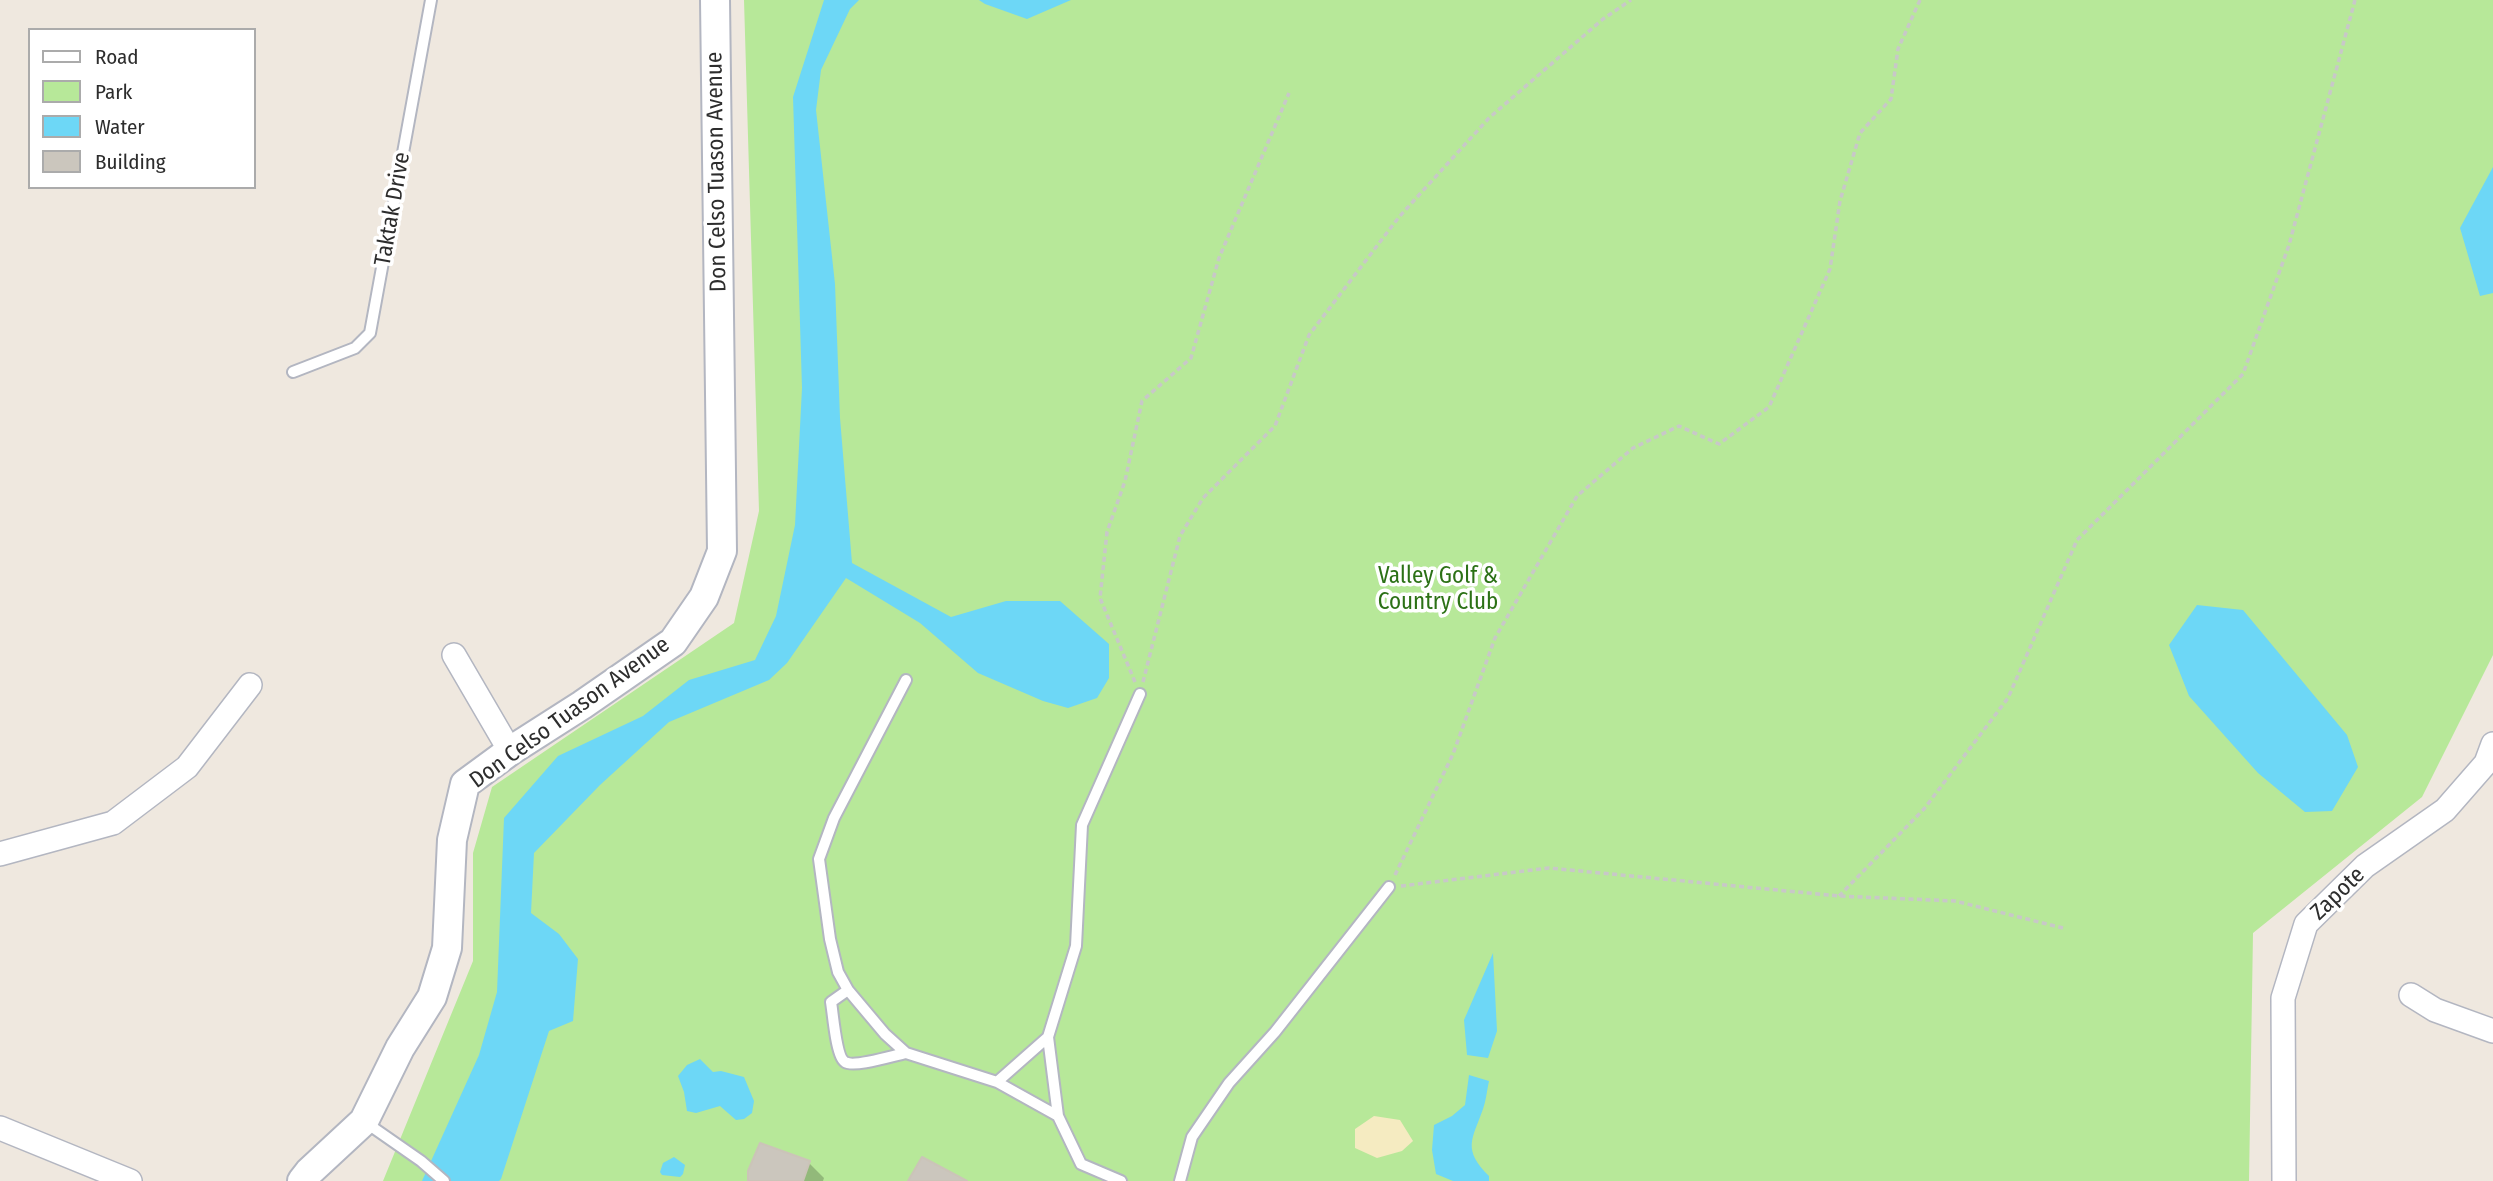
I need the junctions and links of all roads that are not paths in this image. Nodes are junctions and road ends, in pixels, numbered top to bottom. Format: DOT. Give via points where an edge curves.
graph roads {
  1 [pos="431,0"];
  2 [pos="715,0"];
  3 [pos="293,372"];
  4 [pos="454,656"];
  5 [pos="906,680"];
  6 [pos="250,685"];
  7 [pos="1140,694"];
  8 [pos="2493,744"];
  9 [pos="510,751"];
  10 [pos="0,855"];
  11 [pos="1389,887"];
  12 [pos="848,990"];
  13 [pos="2411,995"];
  14 [pos="2493,1031"];
  15 [pos="1048,1037"];
  16 [pos="906,1053"];
  17 [pos="997,1082"];
  18 [pos="1058,1116"];
  19 [pos="364,1121"];
  20 [pos="0,1128"];
  21 [pos="130,1181"];
  22 [pos="302,1181"];
  23 [pos="444,1181"];
  24 [pos="1122,1181"];
  25 [pos="1180,1181"];
  26 [pos="2284,1181"];
  1 -- 3 [label="lane, Taktak Drive" via="370,333 355,348"];
  2 -- 9 [label="street, Don Celso Tuason Avenue" via="722,551 704,597 673,642"];
  4 -- 9 [label="street"];
  5 -- 12 [label="lane" via="834,818 819,859 830,939"];
  6 -- 10 [label="street" via="187,766 113,823"];
  7 -- 15 [label="lane" via="1082,824 1076,946"];
  8 -- 26 [label="street, Zapote" via="2486,763 2445,810 2365,866 2306,924 2283,998"];
  9 -- 19 [label="street, Don Celso Tuason Avenue" via="465,784 452,840 447,948 432,997 400,1048"];
  11 -- 25 [label="lane" via="1229,1083 1192,1137"];
  12 -- 16 [label="lane"];
  12 -- 16 [label="lane" via="831,1002 842,1061 856,1064"];
  13 -- 14 [label="street" via="2435,1010"];
  15 -- 17 [label="lane"];
  15 -- 18 [label="lane"];
  16 -- 17 [label="lane"];
  17 -- 18 [label="lane"];
  18 -- 24 [label="lane" via="1081,1164"];
  19 -- 22 [label="street, Don Celso Tuason Avenue"];
  19 -- 23 [label="lane"];
  20 -- 21 [label="street"];
}
